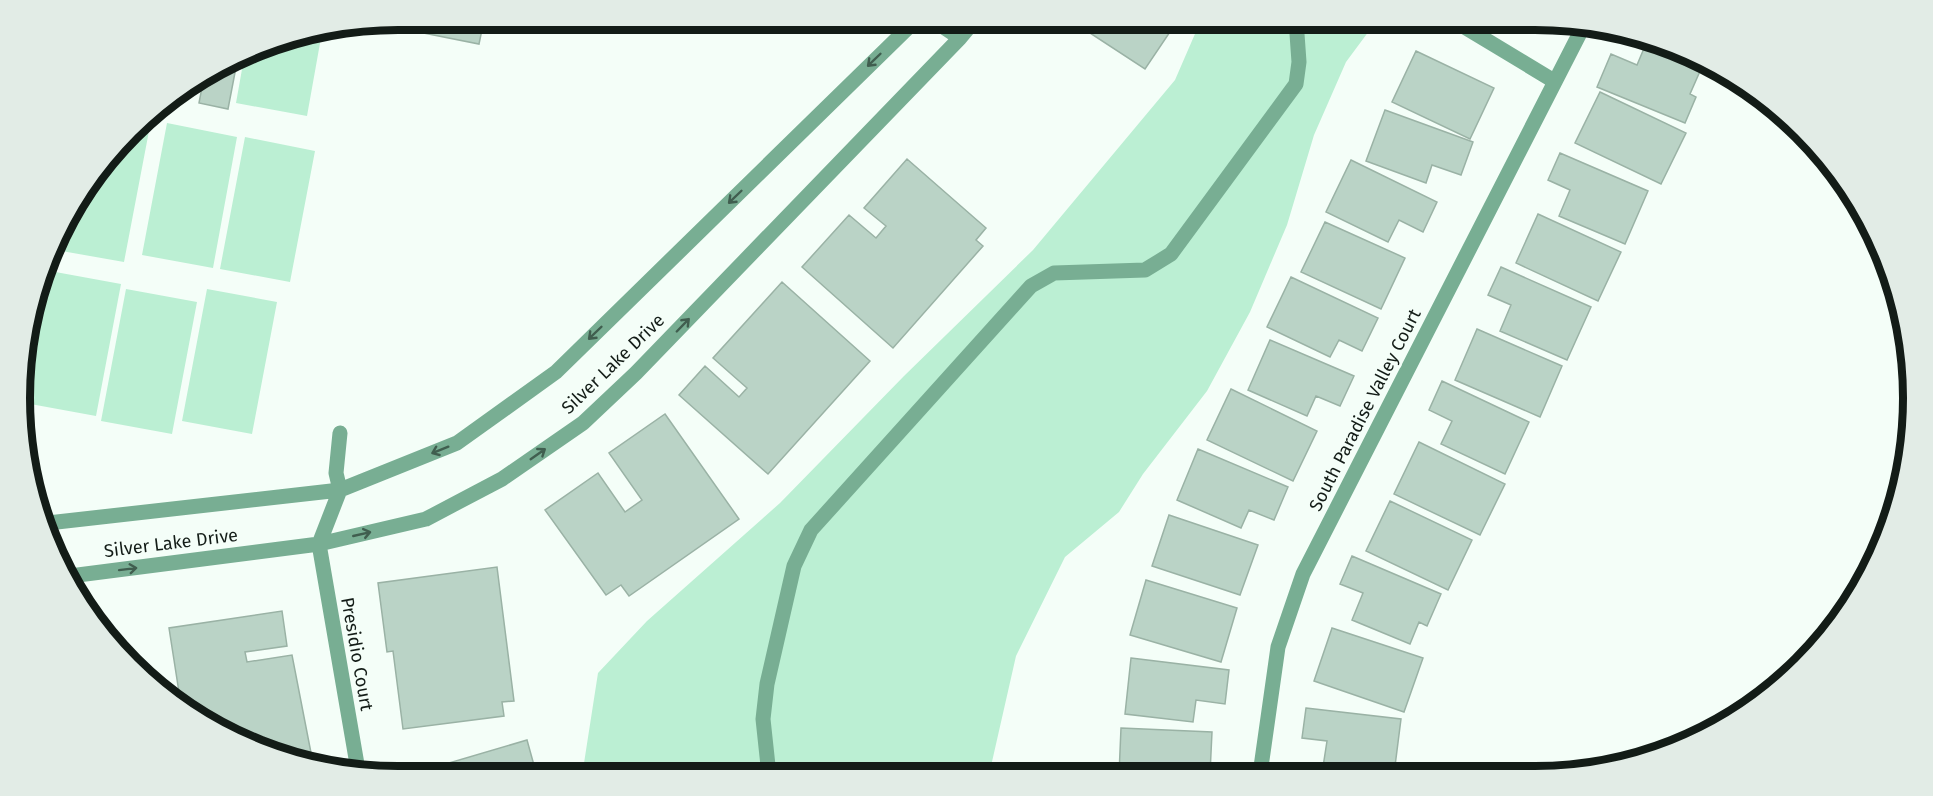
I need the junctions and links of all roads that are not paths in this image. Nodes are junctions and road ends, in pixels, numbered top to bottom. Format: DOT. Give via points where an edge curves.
graph roads {
  1 [pos="906,30"];
  2 [pos="947,30"];
  3 [pos="967,30"];
  4 [pos="1297,30"];
  5 [pos="1470,30"];
  6 [pos="1580,33"];
  7 [pos="960,39"];
  8 [pos="1554,81"];
  9 [pos="340,433"];
  10 [pos="340,490"];
  11 [pos="52,523"];
  12 [pos="319,544"];
  13 [pos="75,575"];
  14 [pos="357,764"];
  15 [pos="768,766"];
  16 [pos="1261,766"];
  1 -- 10 [label="street, Silver Lake Drive, one-way" via="556,372 457,443"];
  2 -- 7 [label="street"];
  3 -- 7 [label="street, Silver Lake Drive"];
  4 -- 15 [label="street" via="1296,84 1171,254 1145,270 1054,273 1031,286 810,530 794,566 767,684 763,719"];
  5 -- 8 [label="street"];
  6 -- 8 [label="street, South Paradise Valley Court"];
  12 -- 7 [label="street, Silver Lake Drive, one-way" via="426,519 502,479 583,423"];
  8 -- 16 [label="street, South Paradise Valley Court" via="1303,574 1278,647"];
  9 -- 10 [label="street" via="336,473"];
  10 -- 11 [label="street, Silver Lake Drive"];
  10 -- 12 [label="street"];
  13 -- 12 [label="street, Silver Lake Drive, one-way"];
  12 -- 14 [label="street, Presidio Court"];
}
